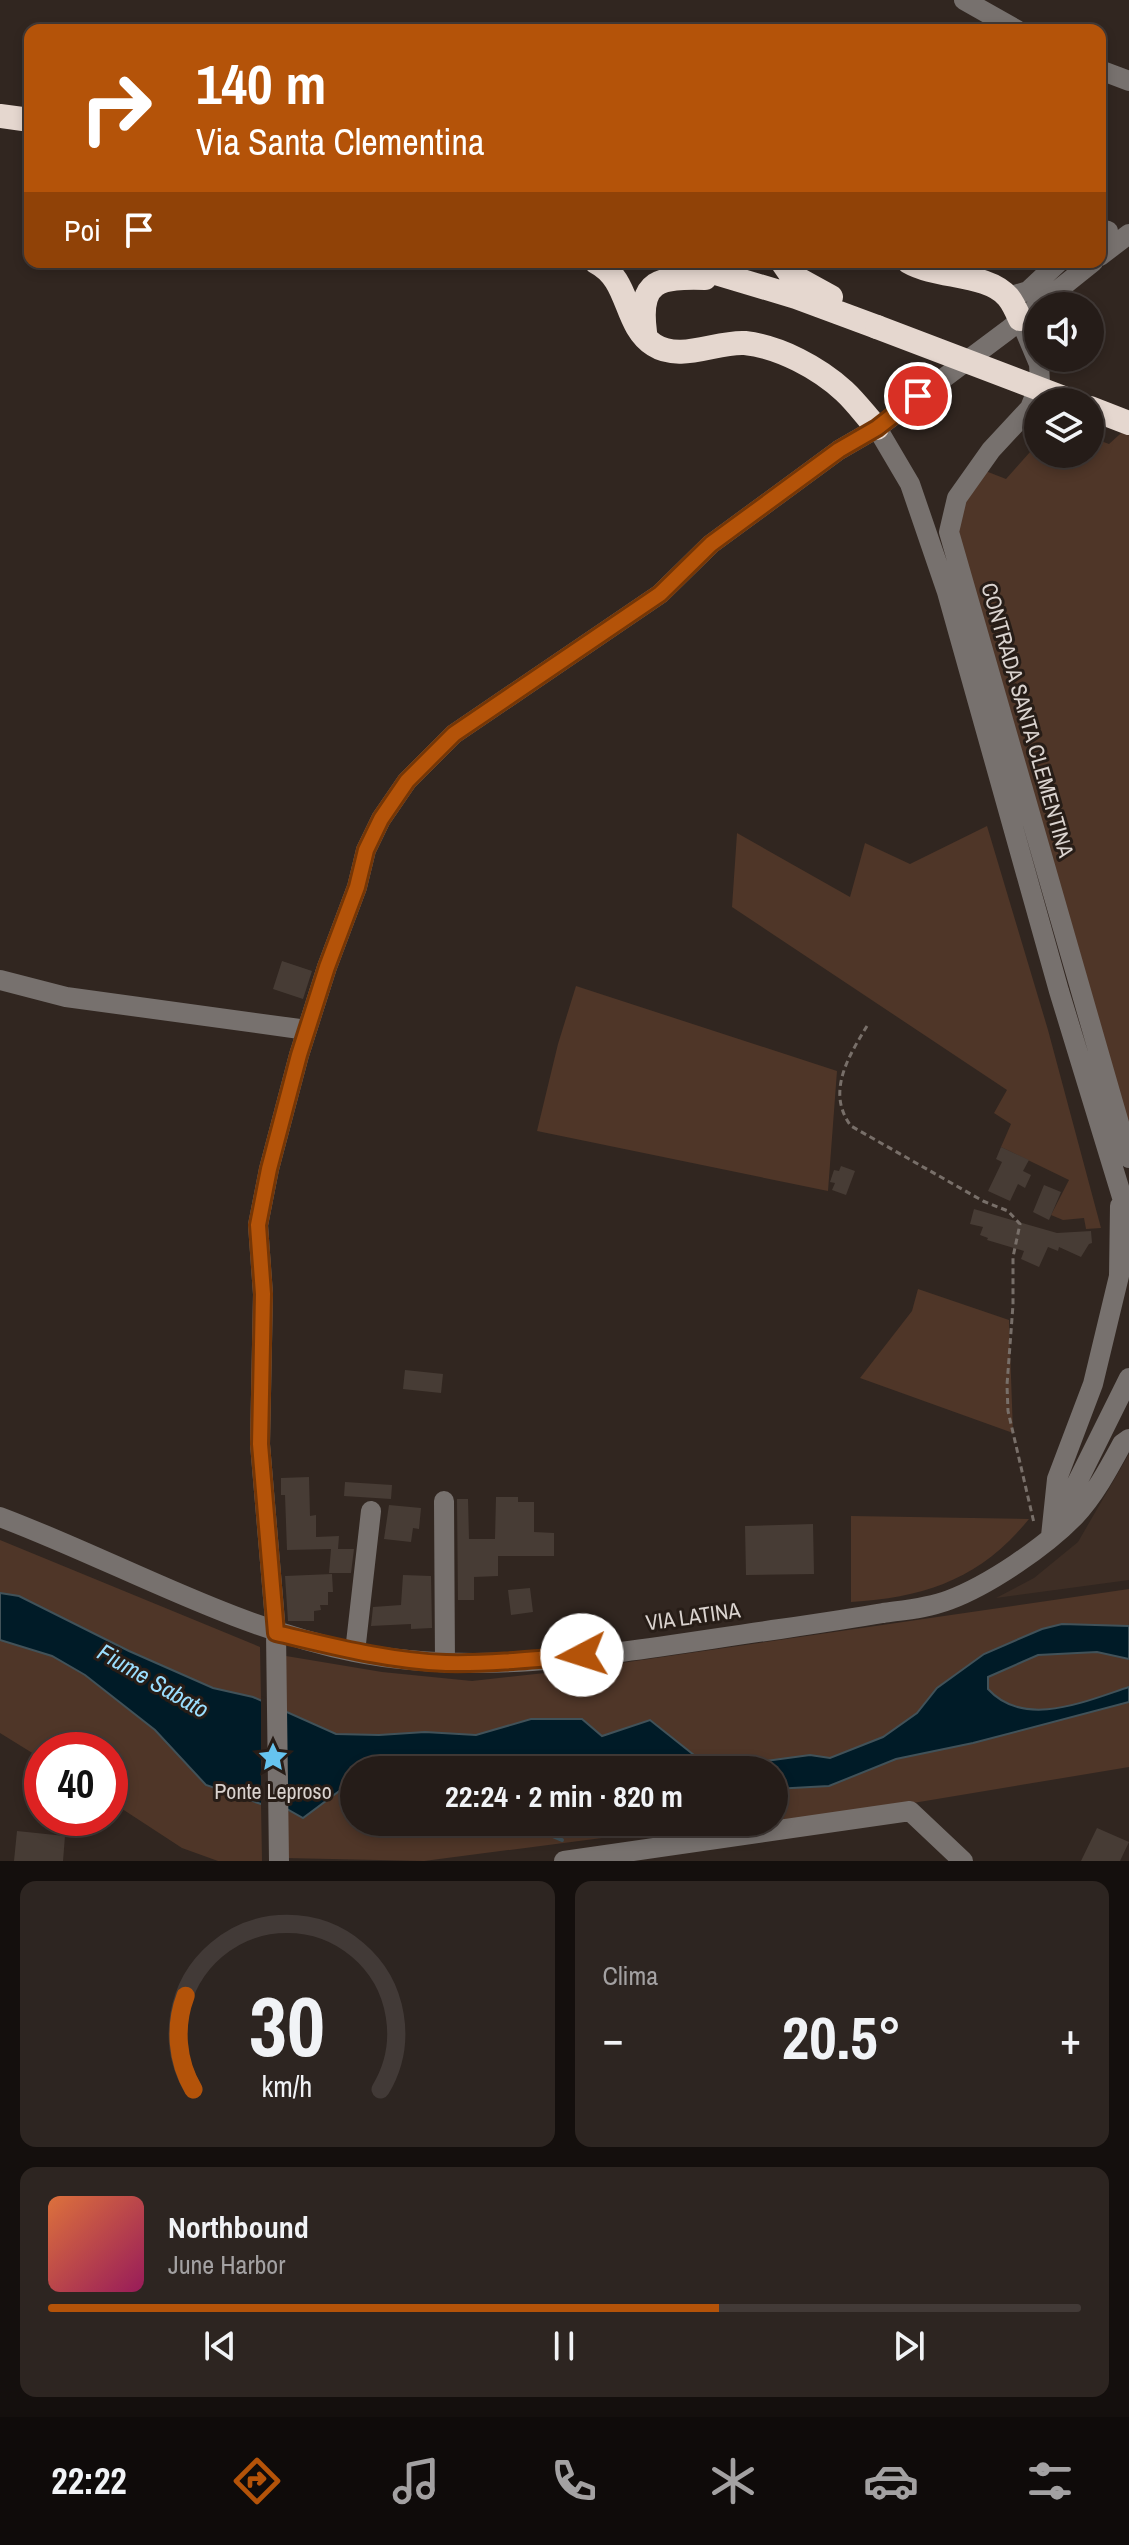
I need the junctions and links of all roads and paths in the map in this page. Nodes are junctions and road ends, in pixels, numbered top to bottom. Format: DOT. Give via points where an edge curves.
graph roads {
  1 [pos="964,0"];
  2 [pos="1006,24"];
  3 [pos="1106,72"];
  4 [pos="1129,81"];
  5 [pos="0,116"];
  6 [pos="24,119"];
  7 [pos="1129,234"];
  8 [pos="1106,251"];
  9 [pos="607,268"];
  10 [pos="699,268"];
  11 [pos="786,268"];
  12 [pos="924,268"];
  13 [pos="1053,268"];
  14 [pos="1080,269"];
  15 [pos="750,283"];
  16 [pos="1008,297"];
  17 [pos="1020,319"];
  18 [pos="877,327"];
  19 [pos="646,338"];
  20 [pos="1037,388"];
  21 [pos="1104,413"];
  22 [pos="1129,423"];
  23 [pos="877,428"];
  24 [pos="0,980"];
  25 [pos="867,1026"];
  26 [pos="307,1030"];
  27 [pos="1129,1158"];
  28 [pos="1120,1191"];
  29 [pos="1129,1220"];
  30 [pos="1129,1378"];
  31 [pos="1129,1439"];
  32 [pos="444,1501"];
  33 [pos="371,1511"];
  34 [pos="0,1517"];
  35 [pos="1046,1541"];
  36 [pos="276,1633"];
  37 [pos="355,1652"];
  38 [pos="445,1663"];
  39 [pos="279,1861"];
  40 [pos="564,1861"];
  41 [pos="963,1861"];
  1 -- 2 [label="street"];
  3 -- 4 [label="street"];
  5 -- 6 [label="highway"];
  7 -- 8 [label="street"];
  9 -- 19 [label="highway"];
  10 -- 15 [label="highway"];
  11 -- 18 [label="highway"];
  12 -- 16 [label="highway" via="990,284"];
  13 -- 16 [label="street" via="1028,291"];
  14 -- 17 [label="street"];
  15 -- 18 [label="highway"];
  15 -- 19 [label="highway" via="713,278 660,281 644,299"];
  16 -- 17 [label="highway"];
  17 -- 23 [label="street"];
  17 -- 27 [label="street, CONTRADA SANTA CLEMENTINA" via="1039,364 1040,383 1030,408 957,498 949,532"];
  18 -- 20 [label="highway, bridge"];
  19 -- 23 [label="highway" via="675,352 745,343 787,355 844,391"];
  21 -- 22 [label="highway"];
  23 -- 26 [label="street" via="711,544 660,594 454,734 407,781 366,850"];
  23 -- 28 [label="street, CONTRADA SANTA CLEMENTINA" via="910,484 947,592"];
  24 -- 26 [label="street" via="66,997"];
  25 -- 35 [label="path" via="847,1058 838,1102 851,1126 1008,1211 1020,1224 1013,1257 1008,1411"];
  26 -- 36 [label="street" via="258,1225 263,1294 260,1444"];
  28 -- 29 [label="street, CONTRADA SANTA CLEMENTINA"];
  28 -- 35 [label="street" via="1119,1276 1093,1384 1057,1479"];
  30 -- 35 [label="street"];
  31 -- 35 [label="street, VIA LATINA" via="1076,1515"];
  32 -- 38 [label="street"];
  33 -- 37 [label="street"];
  34 -- 36 [label="street, VIA LATINA"];
  35 -- 38 [label="street, VIA LATINA" via="993,1578 947,1601 903,1610 610,1652"];
  36 -- 37 [label="street, VIA LATINA"];
  36 -- 39 [label="street"];
  37 -- 38 [label="street, VIA LATINA"];
  40 -- 41 [label="street" via="910,1811"];
}
